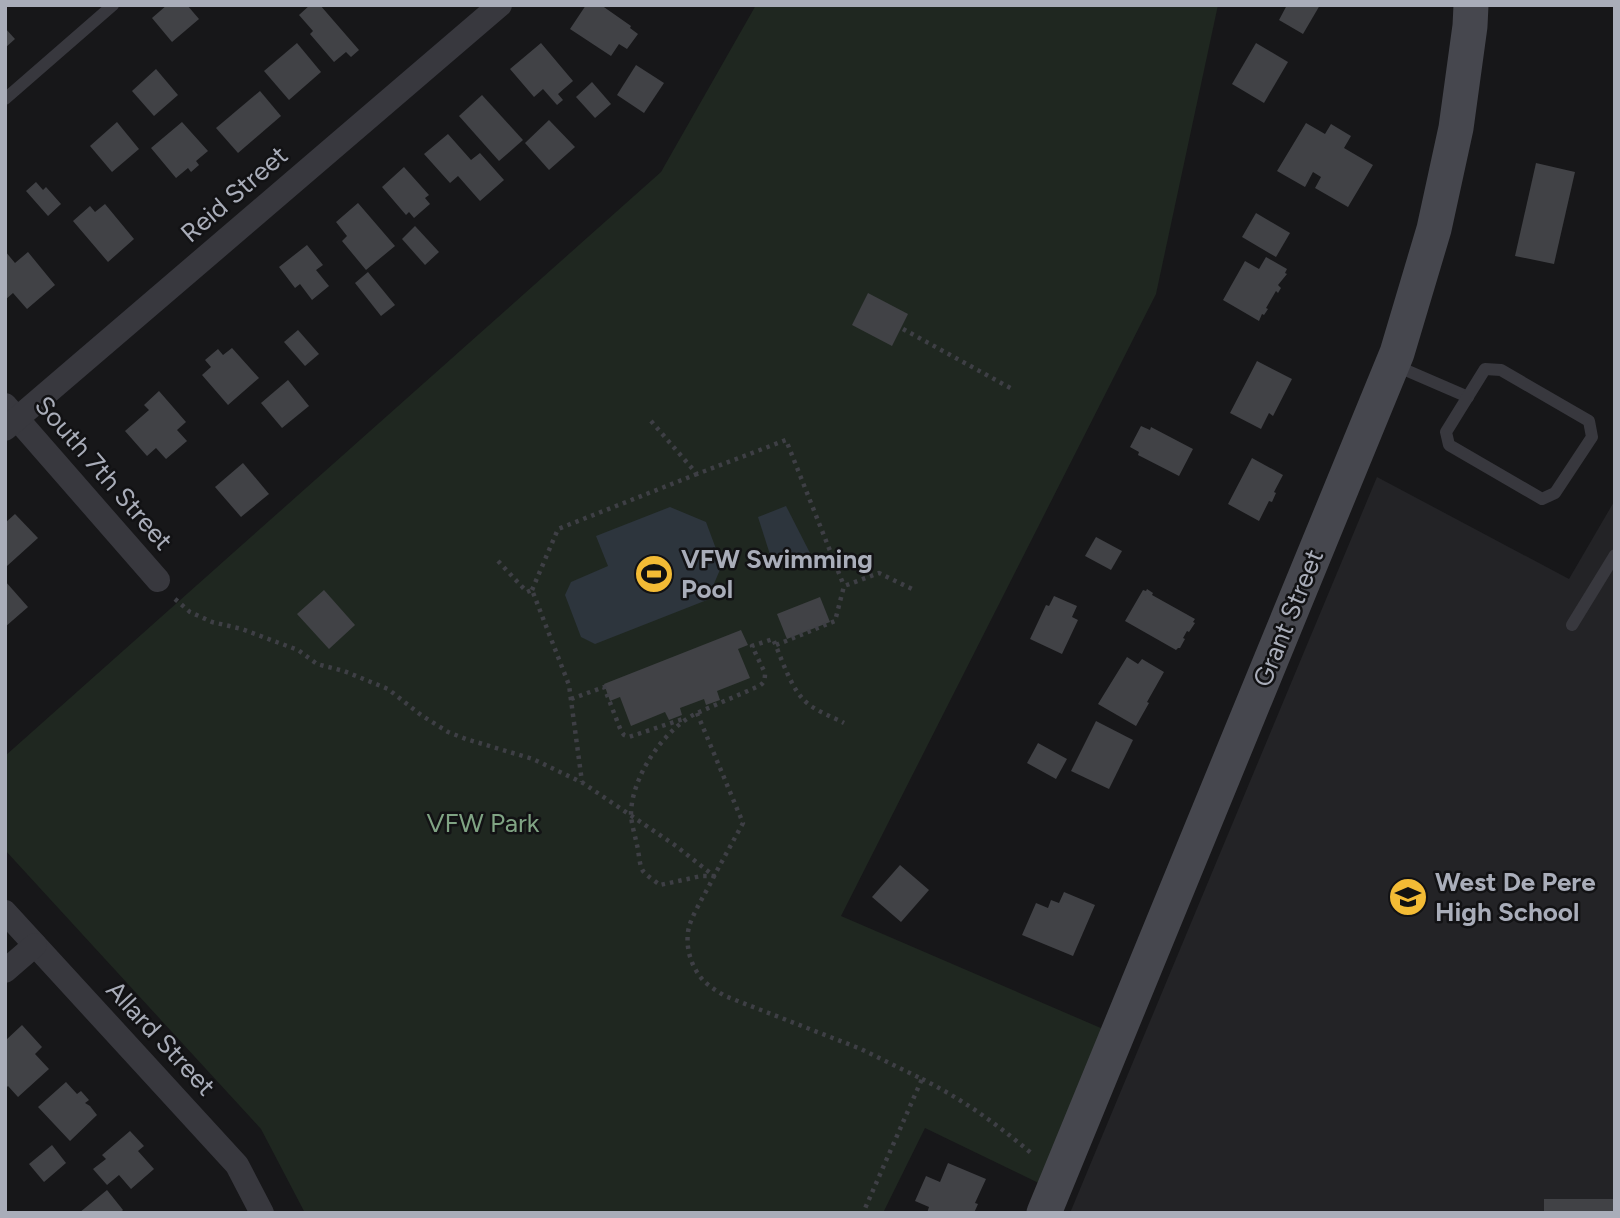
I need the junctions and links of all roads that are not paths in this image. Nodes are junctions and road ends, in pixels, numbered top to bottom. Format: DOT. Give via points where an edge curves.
graph roads {
  1 [pos="113,5"];
  2 [pos="500,5"];
  3 [pos="1471,5"];
  4 [pos="5,99"];
  5 [pos="1392,364"];
  6 [pos="1468,397"];
  7 [pos="9,418"];
  8 [pos="1615,555"];
  9 [pos="158,580"];
  10 [pos="1572,625"];
  11 [pos="5,912"];
  12 [pos="35,945"];
  13 [pos="5,971"];
  14 [pos="261,1213"];
  15 [pos="1044,1213"];
  1 -- 4 [label="lane"];
  2 -- 7 [label="street, Reid Street"];
  3 -- 5 [label="street, Grant Street" via="1456,128 1430,242"];
  5 -- 6 [label="lane"];
  5 -- 15 [label="street, Grant Street"];
  6 -- 6 [label="lane" via="1446,432 1449,445 1542,499 1555,493 1591,437 1589,421 1502,370 1485,369"];
  7 -- 9 [label="street, South 7th Street"];
  8 -- 10 [label="lane"];
  11 -- 12 [label="street, Allard Street"];
  12 -- 13 [label="street"];
  12 -- 14 [label="street, Allard Street" via="237,1164"];
}
